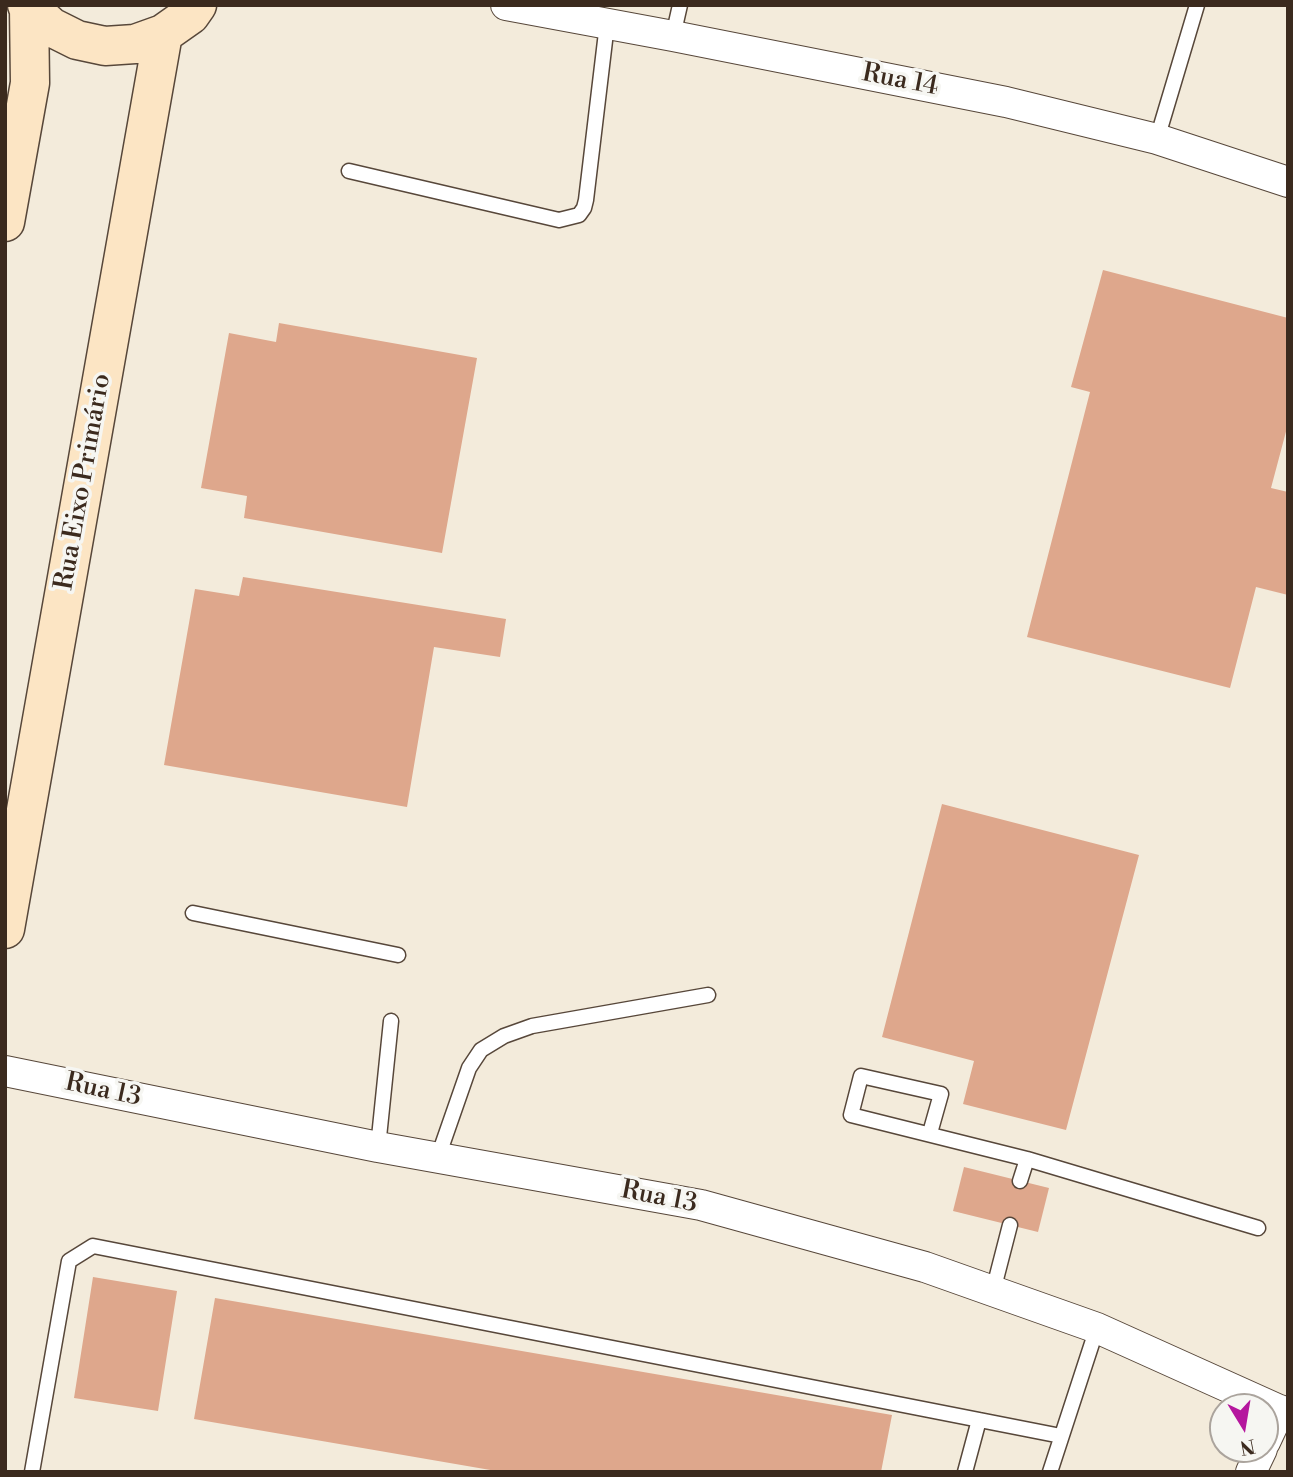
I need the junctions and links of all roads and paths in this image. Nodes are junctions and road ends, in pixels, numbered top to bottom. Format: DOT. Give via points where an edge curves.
graph roads {
  1 [pos="197,5"];
  2 [pos="506,5"];
  3 [pos="680,5"];
  4 [pos="1197,5"];
  5 [pos="28,7"];
  6 [pos="607,24"];
  7 [pos="163,34"];
  8 [pos="673,36"];
  9 [pos="1157,139"];
  10 [pos="349,171"];
  11 [pos="1288,182"];
  12 [pos="5,222"];
  13 [pos="193,913"];
  14 [pos="5,929"];
  15 [pos="398,955"];
  16 [pos="708,995"];
  17 [pos="391,1021"];
  18 [pos="5,1071"];
  19 [pos="930,1133"];
  20 [pos="378,1147"];
  21 [pos="438,1157"];
  22 [pos="1027,1159"];
  23 [pos="1020,1181"];
  24 [pos="1010,1225"];
  25 [pos="1258,1228"];
  26 [pos="993,1291"];
  27 [pos="1097,1328"];
  28 [pos="1284,1412"];
  29 [pos="979,1420"];
  30 [pos="1060,1436"];
  31 [pos="32,1472"];
  32 [pos="965,1472"];
  33 [pos="1050,1472"];
  1 -- 7 [label="street"];
  2 -- 6 [label="street, Rua 14"];
  3 -- 8 [label="lane"];
  4 -- 9 [label="lane"];
  5 -- 7 [label="street" via="68,36 106,46 135,44"];
  5 -- 12 [label="street" via="30,83"];
  6 -- 8 [label="street, Rua 14"];
  6 -- 10 [label="lane" via="586,200 579,215 559,220"];
  7 -- 14 [label="street, Rua Eixo Primário"];
  8 -- 9 [label="street, Rua 14" via="1006,102"];
  9 -- 11 [label="street, Rua 14"];
  13 -- 15 [label="lane"];
  16 -- 21 [label="lane" via="504,1035 481,1050 469,1068"];
  17 -- 20 [label="lane"];
  18 -- 20 [label="street, Rua 13"];
  19 -- 19 [label="lane" via="851,1115 861,1076 941,1094"];
  19 -- 22 [label="lane"];
  20 -- 21 [label="street, Rua 13"];
  21 -- 26 [label="street, Rua 13" via="701,1205 925,1267"];
  22 -- 23 [label="lane"];
  22 -- 25 [label="lane"];
  24 -- 26 [label="lane"];
  26 -- 27 [label="street, Rua 13"];
  27 -- 28 [label="street, Rua 13"];
  27 -- 30 [label="lane"];
  29 -- 30 [label="lane"];
  29 -- 31 [label="lane" via="93,1246 69,1261"];
  29 -- 32 [label="lane"];
  30 -- 33 [label="lane"];
}
